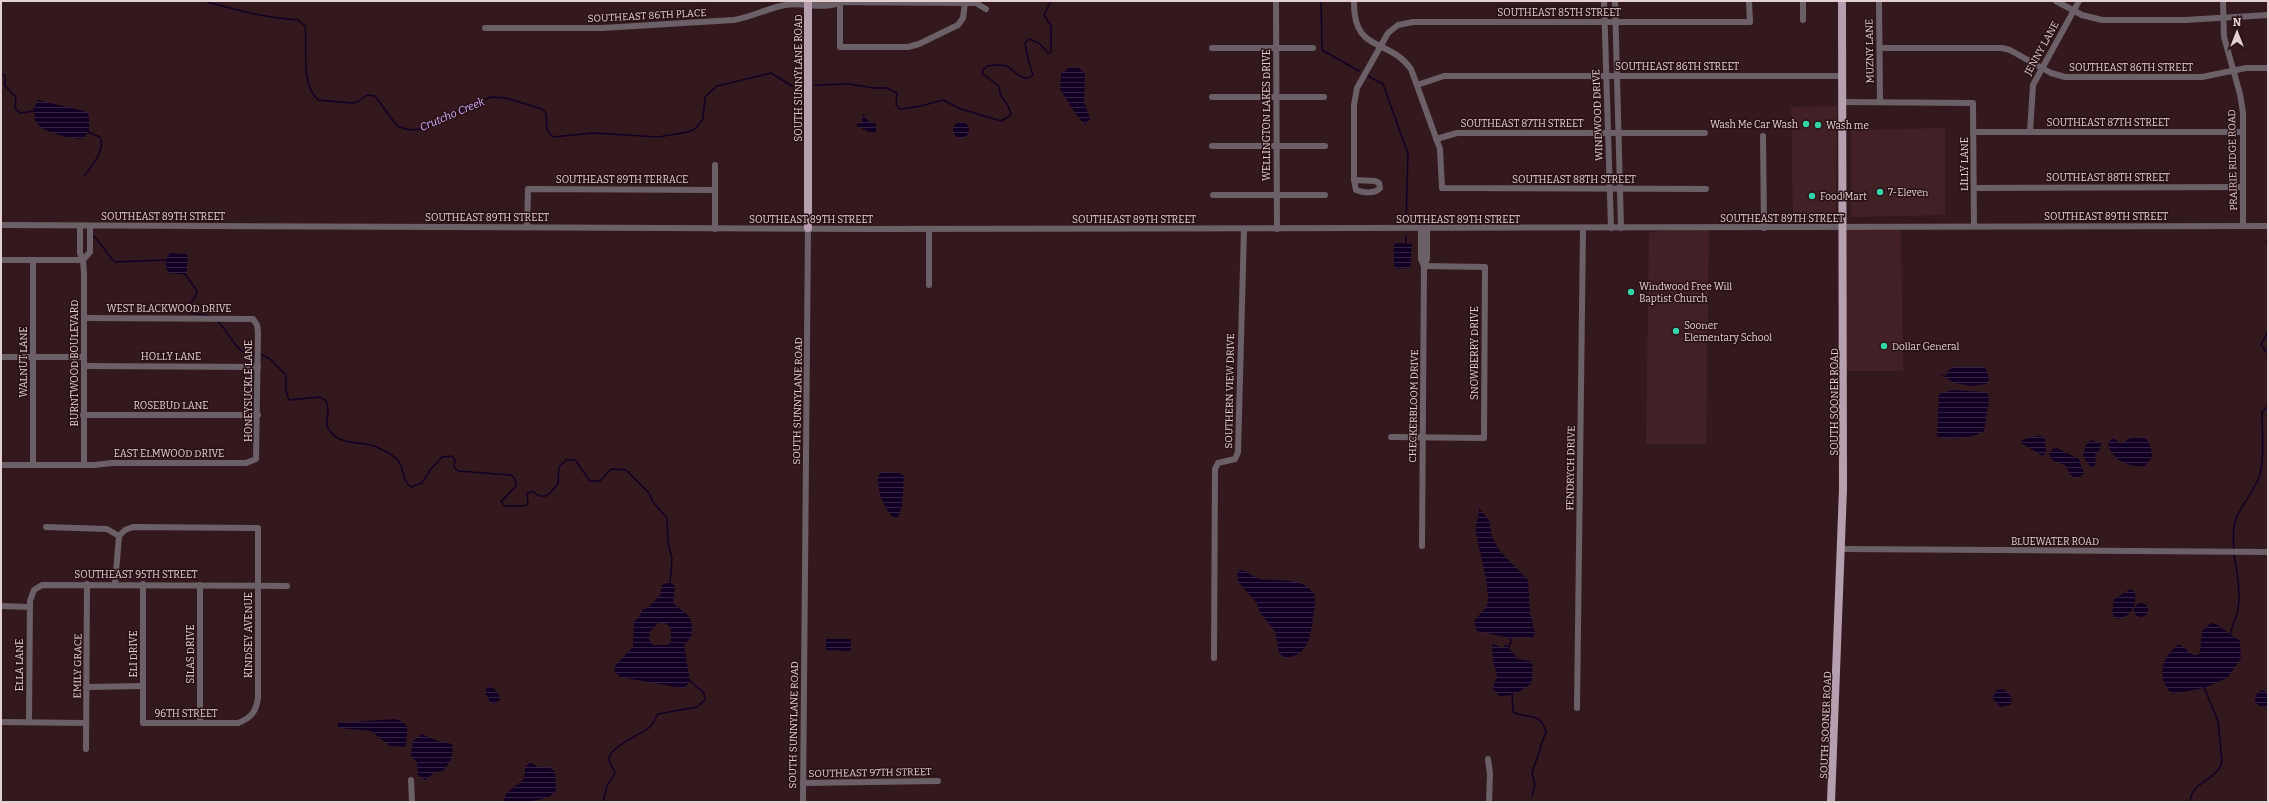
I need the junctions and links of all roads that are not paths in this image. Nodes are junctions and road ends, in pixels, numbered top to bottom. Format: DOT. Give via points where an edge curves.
graph roads {
  1 [pos="1276,1"];
  2 [pos="1354,1"];
  3 [pos="1604,1"];
  4 [pos="1615,1"];
  5 [pos="1749,1"];
  6 [pos="1803,1"];
  7 [pos="1842,1"];
  8 [pos="1879,1"];
  9 [pos="2056,1"];
  10 [pos="2079,1"];
  11 [pos="2223,1"];
  12 [pos="840,2"];
  13 [pos="965,2"];
  14 [pos="808,3"];
  15 [pos="986,9"];
  16 [pos="2073,10"];
  17 [pos="2268,15"];
  18 [pos="2223,17"];
  19 [pos="1803,20"];
  20 [pos="1605,22"];
  21 [pos="1616,22"];
  22 [pos="485,28"];
  23 [pos="1380,46"];
  24 [pos="1212,48"];
  25 [pos="1276,48"];
  26 [pos="1314,48"];
  27 [pos="1880,48"];
  28 [pos="2041,67"];
  29 [pos="2268,68"];
  30 [pos="2232,71"];
  31 [pos="1606,76"];
  32 [pos="1617,76"];
  33 [pos="1842,76"];
  34 [pos="1417,85"];
  35 [pos="1212,96"];
  36 [pos="1276,96"];
  37 [pos="1324,97"];
  38 [pos="1880,101"];
  39 [pos="1842,102"];
  40 [pos="1608,132"];
  41 [pos="1618,132"];
  42 [pos="1973,132"];
  43 [pos="2030,132"];
  44 [pos="2242,132"];
  45 [pos="1705,133"];
  46 [pos="1763,136"];
  47 [pos="1436,139"];
  48 [pos="1276,145"];
  49 [pos="1212,146"];
  50 [pos="1325,146"];
  51 [pos="715,164"];
  52 [pos="1354,180"];
  53 [pos="2242,187"];
  54 [pos="1609,188"];
  55 [pos="1620,188"];
  56 [pos="1974,188"];
  57 [pos="1706,189"];
  58 [pos="715,190"];
  59 [pos="1277,194"];
  60 [pos="1213,195"];
  61 [pos="1325,195"];
  62 [pos="1,225"];
  63 [pos="80,226"];
  64 [pos="90,226"];
  65 [pos="1974,226"];
  66 [pos="2243,226"];
  67 [pos="2268,226"];
  68 [pos="1843,227"];
  69 [pos="527,228"];
  70 [pos="808,228"];
  71 [pos="1583,228"];
  72 [pos="1611,228"];
  73 [pos="1621,228"];
  74 [pos="1764,228"];
  75 [pos="715,229"];
  76 [pos="930,229"];
  77 [pos="1244,229"];
  78 [pos="1277,229"];
  79 [pos="1424,229"];
  80 [pos="1,260"];
  81 [pos="33,260"];
  82 [pos="83,260"];
  83 [pos="1424,266"];
  84 [pos="929,285"];
  85 [pos="84,318"];
  86 [pos="254,321"];
  87 [pos="1,357"];
  88 [pos="33,357"];
  89 [pos="84,357"];
  90 [pos="84,366"];
  91 [pos="258,367"];
  92 [pos="83,415"];
  93 [pos="258,415"];
  94 [pos="1391,437"];
  95 [pos="1422,437"];
  96 [pos="255,460"];
  97 [pos="1,465"];
  98 [pos="33,465"];
  99 [pos="84,465"];
  100 [pos="46,527"];
  101 [pos="118,536"];
  102 [pos="1422,546"];
  103 [pos="1842,549"];
  104 [pos="2268,552"];
  105 [pos="87,584"];
  106 [pos="115,584"];
  107 [pos="143,584"];
  108 [pos="200,585"];
  109 [pos="258,585"];
  110 [pos="287,586"];
  111 [pos="1,606"];
  112 [pos="30,607"];
  113 [pos="1214,658"];
  114 [pos="143,686"];
  115 [pos="86,687"];
  116 [pos="1577,708"];
  117 [pos="1,722"];
  118 [pos="29,722"];
  119 [pos="86,723"];
  120 [pos="143,723"];
  121 [pos="200,723"];
  122 [pos="228,723"];
  123 [pos="86,749"];
  124 [pos="1488,759"];
  125 [pos="412,780"];
  126 [pos="938,781"];
  127 [pos="803,783"];
  128 [pos="412,802"];
  129 [pos="803,802"];
  130 [pos="1489,802"];
  131 [pos="1831,802"];
  1 -- 25 [label="street, WELLINGTON LAKES DRIVE"];
  2 -- 23 [label="street" via="1354,19 1358,30"];
  3 -- 20 [label="street, WINDWOOD DRIVE"];
  4 -- 21 [label="street, WINDWOOD DRIVE"];
  5 -- 21 [label="street, SOUTHEAST 85TH STREET" via="1750,22"];
  6 -- 19 [label="street"];
  7 -- 33 [label="main road, SOUTH SOONER ROAD"];
  8 -- 27 [label="street, MUZNY LANE"];
  9 -- 16 [label="street"];
  10 -- 16 [label="street, JENNY LANE"];
  11 -- 18 [label="street, PRAIRIE RIDGE ROAD"];
  12 -- 13 [label="street"];
  12 -- 13 [label="street" via="840,47 908,47 919,44 958,25 963,18"];
  12 -- 14 [label="street"];
  13 -- 15 [label="street" via="976,2"];
  14 -- 22 [label="street, SOUTHEAST 86TH PLACE" via="784,5 734,20 602,28"];
  14 -- 70 [label="main road, SOUTH SUNNYLANE ROAD"];
  16 -- 18 [label="street" via="2087,17 2102,20 2185,20"];
  16 -- 28 [label="street, JENNY LANE"];
  17 -- 18 [label="street"];
  18 -- 30 [label="street, PRAIRIE RIDGE ROAD" via="2224,37"];
  20 -- 21 [label="street, SOUTHEAST 85TH STREET"];
  20 -- 23 [label="street, SOUTHEAST 85TH STREET" via="1405,23 1391,30"];
  20 -- 31 [label="street, WINDWOOD DRIVE"];
  21 -- 32 [label="street, WINDWOOD DRIVE"];
  23 -- 34 [label="street" via="1408,65"];
  23 -- 52 [label="street, SOUTHEAST 85TH STREET" via="1355,93"];
  24 -- 25 [label="street"];
  25 -- 26 [label="street"];
  25 -- 36 [label="street, WELLINGTON LAKES DRIVE"];
  27 -- 28 [label="street, SOUTHEAST 86TH STREET" via="2002,48"];
  27 -- 38 [label="street, MUZNY LANE"];
  28 -- 30 [label="street, SOUTHEAST 86TH STREET" via="2051,74 2073,78 2202,78"];
  28 -- 43 [label="street, JENNY LANE" via="2031,91"];
  29 -- 30 [label="street, SOUTHEAST 86TH STREET"];
  30 -- 44 [label="street, PRAIRIE RIDGE ROAD" via="2242,103"];
  31 -- 32 [label="street, SOUTHEAST 86TH STREET"];
  31 -- 34 [label="street, SOUTHEAST 86TH STREET" via="1444,76"];
  31 -- 40 [label="street, WINDWOOD DRIVE"];
  32 -- 33 [label="street, SOUTHEAST 86TH STREET"];
  32 -- 41 [label="street, WINDWOOD DRIVE"];
  33 -- 39 [label="main road, SOUTH SOONER ROAD"];
  34 -- 47 [label="street"];
  35 -- 36 [label="street"];
  36 -- 37 [label="street"];
  36 -- 48 [label="street, WELLINGTON LAKES DRIVE"];
  38 -- 39 [label="street"];
  38 -- 42 [label="street, LILLY LANE" via="1973,102"];
  39 -- 68 [label="main road, SOUTH SOONER ROAD"];
  40 -- 41 [label="street, SOUTHEAST 87TH STREET"];
  40 -- 47 [label="street, SOUTHEAST 87TH STREET" via="1457,133"];
  40 -- 54 [label="street, WINDWOOD DRIVE"];
  41 -- 45 [label="street, SOUTHEAST 87TH STREET"];
  41 -- 55 [label="street, WINDWOOD DRIVE"];
  42 -- 43 [label="street, SOUTHEAST 87TH STREET"];
  42 -- 56 [label="street, LILLY LANE"];
  43 -- 44 [label="street, SOUTHEAST 87TH STREET"];
  44 -- 53 [label="street, PRAIRIE RIDGE ROAD"];
  46 -- 74 [label="street"];
  47 -- 54 [label="street, SOUTHEAST 88TH STREET" via="1441,156 1442,188"];
  48 -- 49 [label="street"];
  48 -- 50 [label="street"];
  48 -- 59 [label="street, WELLINGTON LAKES DRIVE"];
  51 -- 58 [label="street"];
  53 -- 56 [label="street, SOUTHEAST 88TH STREET"];
  53 -- 66 [label="street, PRAIRIE RIDGE ROAD"];
  54 -- 55 [label="street, SOUTHEAST 88TH STREET"];
  54 -- 72 [label="street, WINDWOOD DRIVE"];
  55 -- 57 [label="street, SOUTHEAST 88TH STREET"];
  55 -- 73 [label="street, WINDWOOD DRIVE"];
  56 -- 65 [label="street, LILLY LANE"];
  58 -- 69 [label="street, SOUTHEAST 89TH TERRACE" via="528,189"];
  58 -- 75 [label="street"];
  59 -- 60 [label="street"];
  59 -- 61 [label="street"];
  59 -- 78 [label="street, WELLINGTON LAKES DRIVE"];
  62 -- 63 [label="street, SOUTHEAST 89TH STREET"];
  63 -- 64 [label="street, SOUTHEAST 89TH STREET"];
  63 -- 82 [label="street, BURNTWOOD BOULEVARD" via="80,253"];
  64 -- 69 [label="street, SOUTHEAST 89TH STREET"];
  64 -- 82 [label="street, BURNTWOOD BOULEVARD" via="90,252"];
  65 -- 66 [label="street, SOUTHEAST 89TH STREET"];
  65 -- 68 [label="street, SOUTHEAST 89TH STREET"];
  66 -- 67 [label="street, SOUTHEAST 89TH STREET"];
  68 -- 74 [label="street, SOUTHEAST 89TH STREET"];
  68 -- 103 [label="main road, SOUTH SOONER ROAD"];
  69 -- 75 [label="street, SOUTHEAST 89TH STREET"];
  70 -- 75 [label="street, SOUTHEAST 89TH STREET"];
  70 -- 76 [label="street, SOUTHEAST 89TH STREET"];
  70 -- 127 [label="street, SOUTH SUNNYLANE ROAD"];
  71 -- 72 [label="street, SOUTHEAST 89TH STREET"];
  71 -- 79 [label="street, SOUTHEAST 89TH STREET"];
  71 -- 116 [label="street, FENDRYCH DRIVE"];
  72 -- 73 [label="street, SOUTHEAST 89TH STREET"];
  73 -- 74 [label="street, SOUTHEAST 89TH STREET"];
  76 -- 77 [label="street, SOUTHEAST 89TH STREET"];
  76 -- 84 [label="street"];
  77 -- 78 [label="street, SOUTHEAST 89TH STREET"];
  77 -- 113 [label="street, SOUTHERN VIEW DRIVE" via="1238,452 1232,460 1218,463 1215,469"];
  78 -- 79 [label="street, SOUTHEAST 89TH STREET"];
  79 -- 83 [label="street, CHECKERBLOOM DRIVE" via="1427,259"];
  80 -- 81 [label="street"];
  81 -- 82 [label="street"];
  81 -- 88 [label="street, WALNUT LANE"];
  82 -- 85 [label="street, BURNTWOOD BOULEVARD"];
  83 -- 95 [label="street, CHECKERBLOOM DRIVE"];
  83 -- 95 [label="street, SNOWBERRY DRIVE" via="1485,267 1484,438"];
  85 -- 86 [label="street, WEST BLACKWOOD DRIVE" via="245,318"];
  85 -- 89 [label="street, BURNTWOOD BOULEVARD"];
  86 -- 91 [label="street, HONEYSUCKLE LANE" via="258,327"];
  87 -- 88 [label="street"];
  88 -- 89 [label="street"];
  88 -- 98 [label="street, WALNUT LANE"];
  89 -- 90 [label="street, BURNTWOOD BOULEVARD"];
  90 -- 91 [label="street, HOLLY LANE"];
  90 -- 92 [label="street, BURNTWOOD BOULEVARD"];
  91 -- 93 [label="street, HONEYSUCKLE LANE"];
  92 -- 93 [label="street, ROSEBUD LANE"];
  92 -- 99 [label="street, BURNTWOOD BOULEVARD"];
  93 -- 96 [label="street, HONEYSUCKLE LANE" via="258,454"];
  94 -- 95 [label="street"];
  95 -- 102 [label="street, CHECKERBLOOM DRIVE"];
  96 -- 99 [label="street, EAST ELMWOOD DRIVE" via="246,463"];
  97 -- 98 [label="street, EAST ELMWOOD DRIVE"];
  98 -- 99 [label="street, EAST ELMWOOD DRIVE"];
  100 -- 101 [label="street" via="107,529"];
  101 -- 106 [label="street"];
  101 -- 109 [label="street, KINDSEY AVENUE" via="133,527 258,528"];
  103 -- 104 [label="street, BLUEWATER ROAD"];
  103 -- 131 [label="main road, SOUTH SOONER ROAD"];
  105 -- 106 [label="street, SOUTHEAST 95TH STREET"];
  105 -- 112 [label="street, SOUTHEAST 95TH STREET" via="42,584 32,593"];
  105 -- 115 [label="street, EMILY GRACE"];
  106 -- 107 [label="street, SOUTHEAST 95TH STREET"];
  107 -- 108 [label="street, SOUTHEAST 95TH STREET"];
  107 -- 114 [label="street, ELI DRIVE"];
  108 -- 109 [label="street, SOUTHEAST 95TH STREET"];
  108 -- 121 [label="street, SILAS DRIVE"];
  109 -- 110 [label="street, SOUTHEAST 95TH STREET"];
  109 -- 122 [label="street, KINDSEY AVENUE" via="257,708 246,720"];
  111 -- 112 [label="street"];
  112 -- 118 [label="street, ELLA LANE"];
  114 -- 115 [label="street"];
  114 -- 120 [label="street, ELI DRIVE"];
  115 -- 119 [label="street, EMILY GRACE"];
  117 -- 118 [label="street"];
  118 -- 119 [label="street"];
  119 -- 123 [label="street, EMILY GRACE"];
  120 -- 121 [label="street, 96TH STREET"];
  121 -- 122 [label="street, 96TH STREET"];
  124 -- 130 [label="street"];
  125 -- 128 [label="street"];
  126 -- 127 [label="street, SOUTHEAST 97TH STREET"];
  127 -- 129 [label="street, SOUTH SUNNYLANE ROAD"];
}
